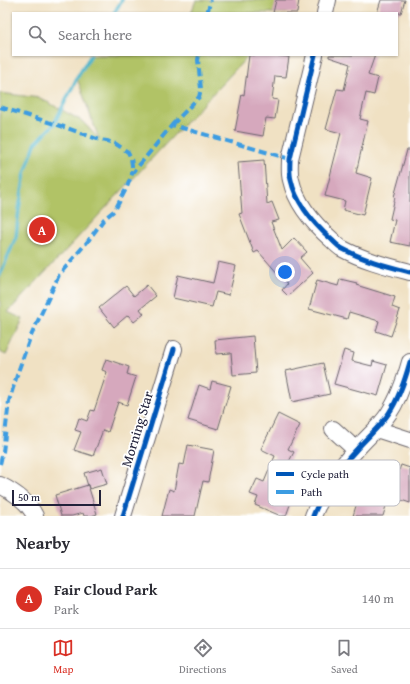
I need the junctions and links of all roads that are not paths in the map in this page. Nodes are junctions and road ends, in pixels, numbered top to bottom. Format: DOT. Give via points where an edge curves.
graph roads {
  1 [pos="328,0"];
  2 [pos="325,12"];
  3 [pos="315,56"];
  4 [pos="410,272"];
  5 [pos="174,349"];
  6 [pos="410,362"];
  7 [pos="333,429"];
  8 [pos="376,429"];
  9 [pos="410,440"];
  10 [pos="356,450"];
  11 [pos="348,460"];
  12 [pos="0,485"];
  13 [pos="317,506"];
  14 [pos="35,516"];
  15 [pos="123,516"];
  16 [pos="313,516"];
  1 -- 2 [label="street"];
  3 -- 4 [label="street" via="290,159 291,181 296,194 311,218 339,247 378,263"];
  5 -- 15 [label="street, Morning Star"];
  6 -- 8 [label="street" via="396,399"];
  7 -- 10 [label="street"];
  8 -- 9 [label="street"];
  8 -- 10 [label="street"];
  10 -- 11 [label="street"];
  12 -- 14 [label="street" via="21,498"];
  13 -- 16 [label="street"];
}
